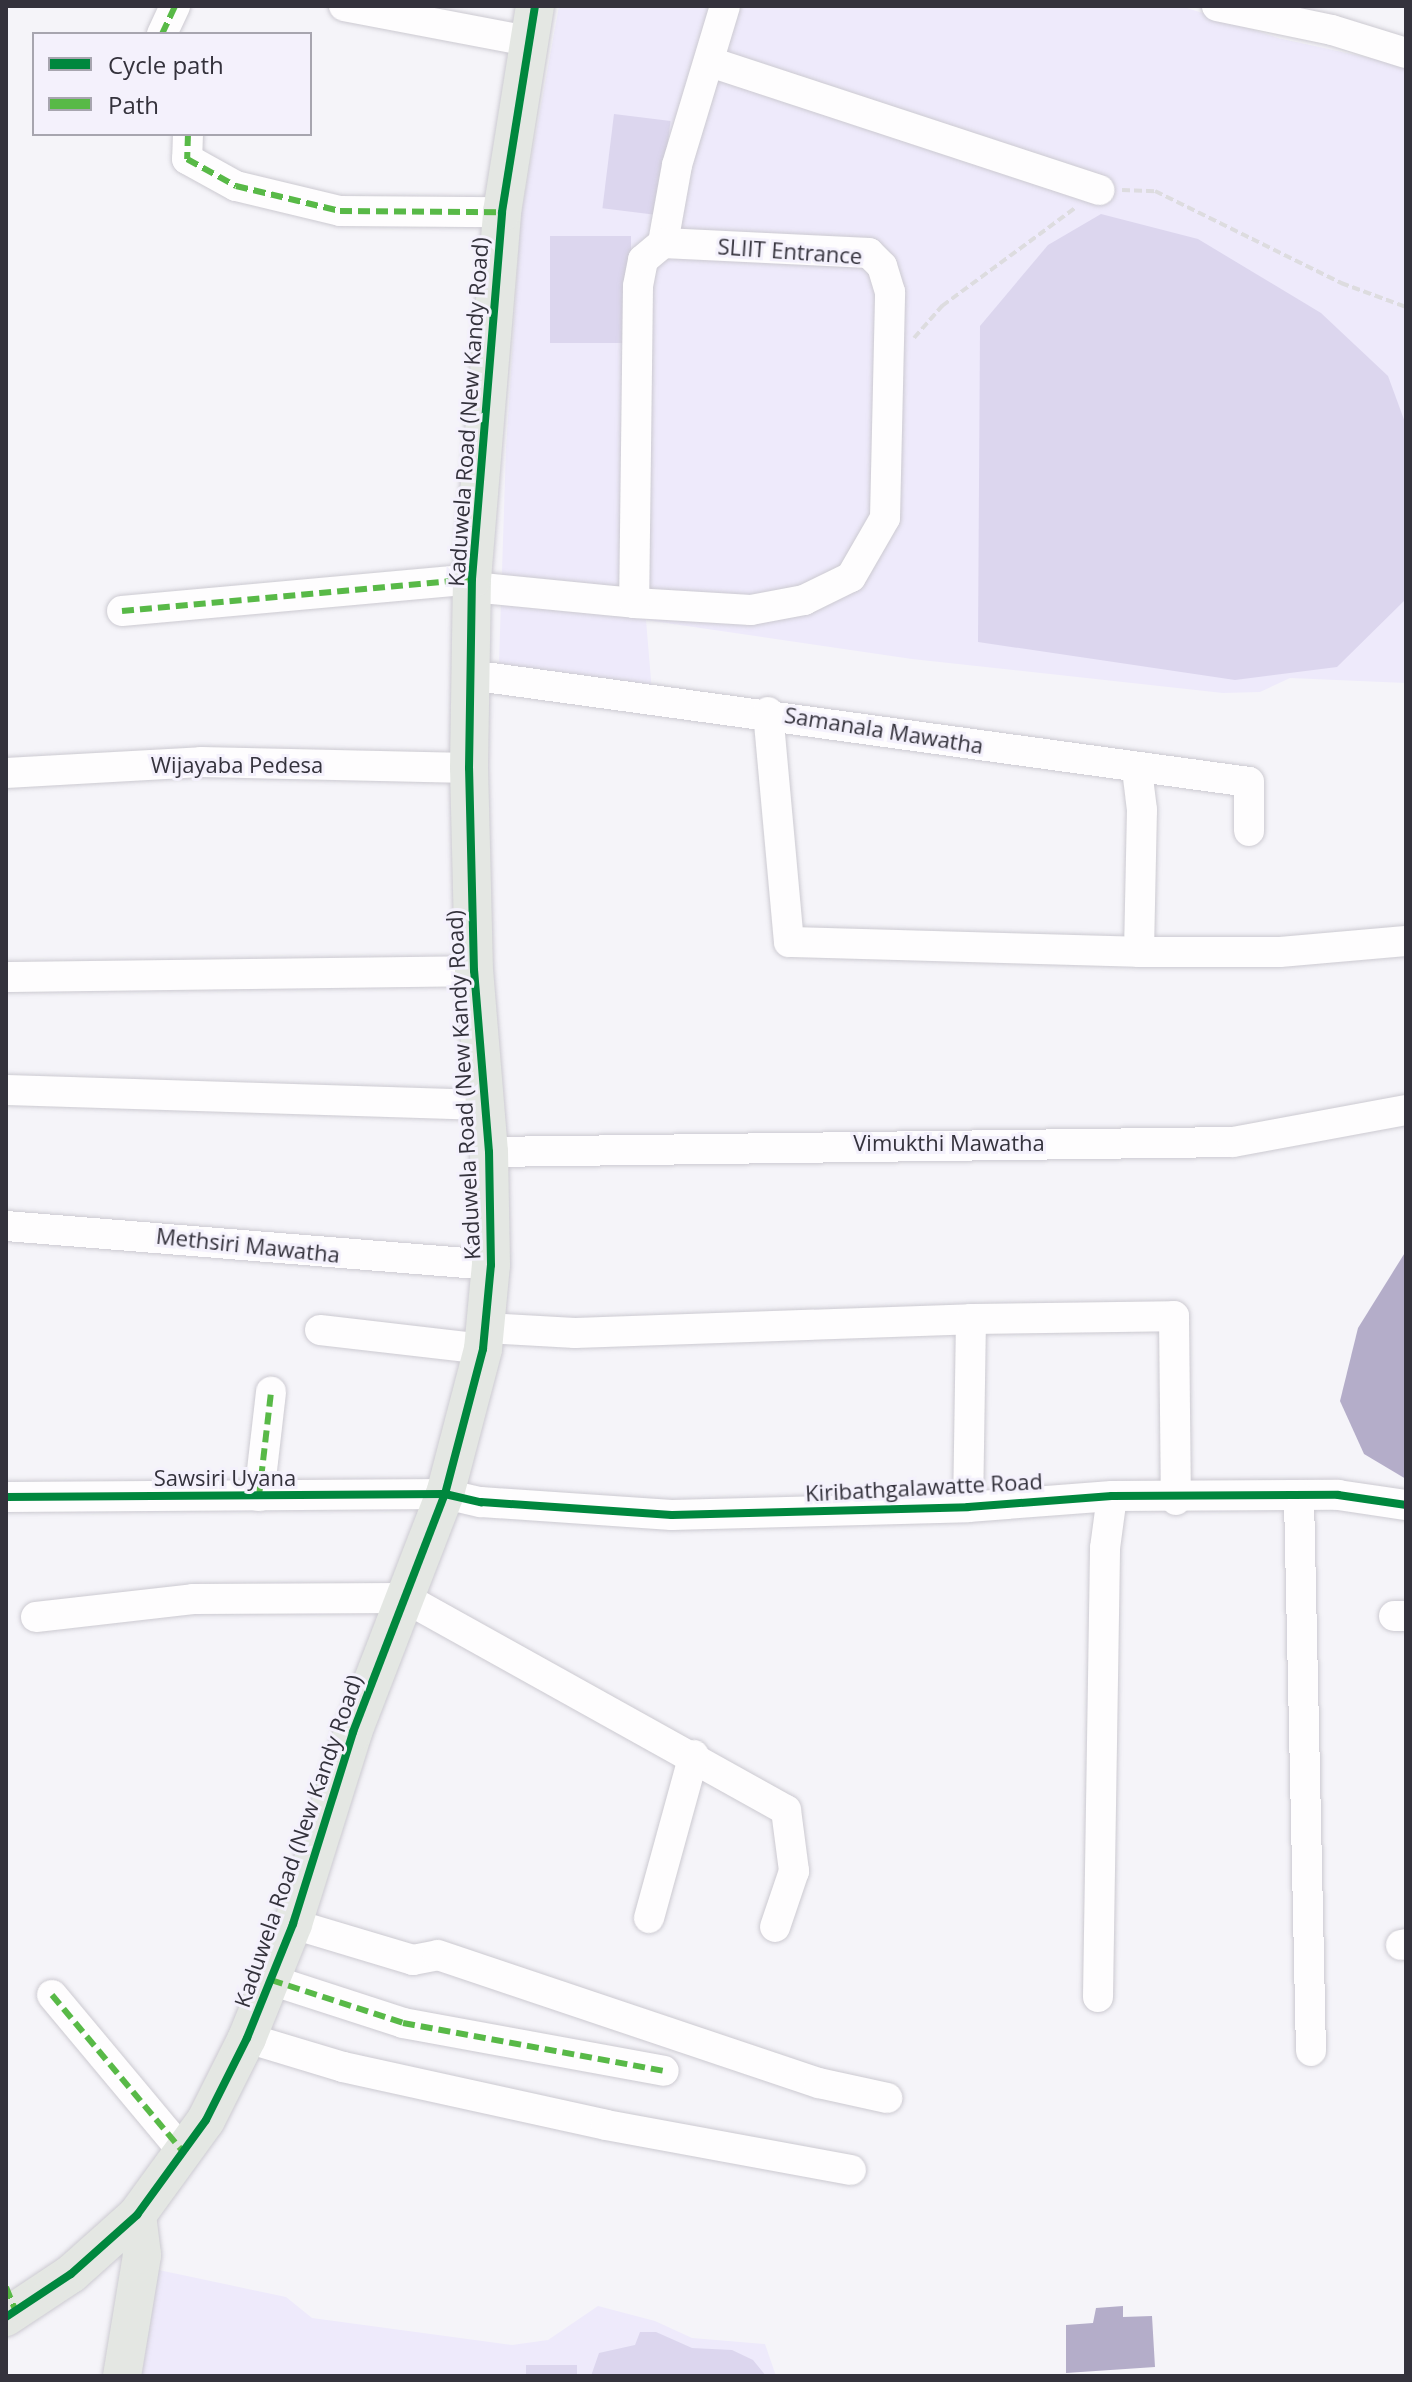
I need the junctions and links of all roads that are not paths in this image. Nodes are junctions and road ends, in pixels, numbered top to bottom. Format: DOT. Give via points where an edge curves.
graph roads {
  1 [pos="175,6"];
  2 [pos="344,6"];
  3 [pos="725,6"];
  4 [pos="1217,6"];
  5 [pos="1331,18"];
  6 [pos="531,23"];
  7 [pos="163,32"];
  8 [pos="1406,53"];
  9 [pos="710,62"];
  10 [pos="188,136"];
  11 [pos="1100,190"];
  12 [pos="502,212"];
  13 [pos="663,243"];
  14 [pos="472,583"];
  15 [pos="634,603"];
  16 [pos="122,611"];
  17 [pos="470,675"];
  18 [pos="768,712"];
  19 [pos="469,768"];
  20 [pos="1137,769"];
  21 [pos="6,773"];
  22 [pos="1249,831"];
  23 [pos="1406,941"];
  24 [pos="1139,952"];
  25 [pos="474,971"];
  26 [pos="6,977"];
  27 [pos="6,1090"];
  28 [pos="485,1105"];
  29 [pos="1406,1110"];
  30 [pos="489,1152"];
  31 [pos="6,1226"];
  32 [pos="491,1265"];
  33 [pos="971,1319"];
  34 [pos="320,1330"];
  35 [pos="484,1339"];
  36 [pos="271,1392"];
  37 [pos="445,1494"];
  38 [pos="259,1496"];
  39 [pos="1112,1496"];
  40 [pos="6,1497"];
  41 [pos="1299,1498"];
  42 [pos="1176,1500"];
  43 [pos="1406,1505"];
  44 [pos="968,1507"];
  45 [pos="405,1598"];
  46 [pos="36,1617"];
  47 [pos="694,1755"];
  48 [pos="649,1918"];
  49 [pos="293,1924"];
  50 [pos="775,1927"];
  51 [pos="271,1980"];
  52 [pos="52,1995"];
  53 [pos="1098,1997"];
  54 [pos="247,2038"];
  55 [pos="1311,2051"];
  56 [pos="664,2071"];
  57 [pos="887,2098"];
  58 [pos="185,2154"];
  59 [pos="851,2170"];
  60 [pos="137,2215"];
  61 [pos="9,2305"];
  62 [pos="122,2376"];
  1 -- 7 [label="street"];
  2 -- 6 [label="street"];
  3 -- 9 [label="street"];
  4 -- 5 [label="street"];
  5 -- 8 [label="street"];
  6 -- 12 [label="main road, Kaduwela Road (New Kandy Road)"];
  9 -- 11 [label="street"];
  9 -- 13 [label="street" via="677,165"];
  10 -- 12 [label="street" via="187,159 236,186 340,211"];
  12 -- 14 [label="main road, Kaduwela Road (New Kandy Road)"];
  13 -- 15 [label="street" via="643,260 638,286"];
  13 -- 15 [label="street, SLIIT Entrance" via="869,253 882,266 890,292 892,345 885,518 851,577 804,600 751,610"];
  14 -- 15 [label="street, SLIIT Entrance"];
  14 -- 16 [label="street, SLIIT Entrance"];
  14 -- 17 [label="main road, Kaduwela Road (New Kandy Road)"];
  17 -- 18 [label="street, Samanala Mawatha"];
  17 -- 19 [label="main road, Kaduwela Road (New Kandy Road)"];
  18 -- 20 [label="street, Samanala Mawatha"];
  18 -- 24 [label="street" via="789,942"];
  19 -- 21 [label="street, Wijayaba Pedesa" via="201,762"];
  19 -- 25 [label="main road, Kaduwela Road (New Kandy Road)"];
  20 -- 22 [label="street, Samanala Mawatha" via="1249,782"];
  20 -- 24 [label="street" via="1142,810"];
  23 -- 24 [label="street" via="1280,952"];
  25 -- 26 [label="street"];
  25 -- 28 [label="main road, Kaduwela Road (New Kandy Road)"];
  27 -- 28 [label="street"];
  28 -- 30 [label="main road, Kaduwela Road (New Kandy Road)"];
  29 -- 30 [label="street, Vimukthi Mawatha" via="1233,1142"];
  30 -- 32 [label="main road, Kaduwela Road (New Kandy Road)"];
  31 -- 32 [label="street, Methsiri Mawatha"];
  32 -- 35 [label="main road, Kaduwela Road (New Kandy Road)"];
  33 -- 35 [label="street"];
  33 -- 42 [label="street" via="1174,1316"];
  33 -- 44 [label="street"];
  34 -- 35 [label="street"];
  35 -- 37 [label="main road, Kaduwela Road (New Kandy Road)"];
  36 -- 38 [label="street"];
  37 -- 38 [label="street, Sawsiri Uyana"];
  37 -- 44 [label="street, Kiribathgalawatte Road" via="481,1502 672,1515"];
  37 -- 45 [label="main road, Kaduwela Road (New Kandy Road)"];
  38 -- 40 [label="street, Sawsiri Uyana"];
  39 -- 42 [label="street, Kiribathgalawatte Road"];
  39 -- 44 [label="street, Kiribathgalawatte Road"];
  39 -- 53 [label="street" via="1105,1548"];
  41 -- 42 [label="street, Kiribathgalawatte Road"];
  41 -- 43 [label="street, Kiribathgalawatte Road" via="1338,1495"];
  41 -- 55 [label="street"];
  45 -- 46 [label="street" via="193,1599"];
  45 -- 47 [label="street"];
  45 -- 49 [label="main road, Kaduwela Road (New Kandy Road)" via="353,1732"];
  47 -- 48 [label="street"];
  47 -- 50 [label="street" via="786,1810 794,1871"];
  49 -- 51 [label="main road, Kaduwela Road (New Kandy Road)"];
  49 -- 57 [label="street" via="413,1960 438,1955 819,2083"];
  51 -- 54 [label="main road, Kaduwela Road (New Kandy Road)"];
  51 -- 56 [label="street" via="403,2023"];
  52 -- 58 [label="street"];
  54 -- 58 [label="main road, Kaduwela Road (New Kandy Road)"];
  54 -- 59 [label="street" via="343,2067 606,2125"];
  58 -- 60 [label="main road, Kaduwela Road (New Kandy Road)"];
  60 -- 61 [label="main road, Kaduwela Road (New Kandy Road)" via="71,2274"];
  60 -- 62 [label="main road" via="142,2255"];
}
